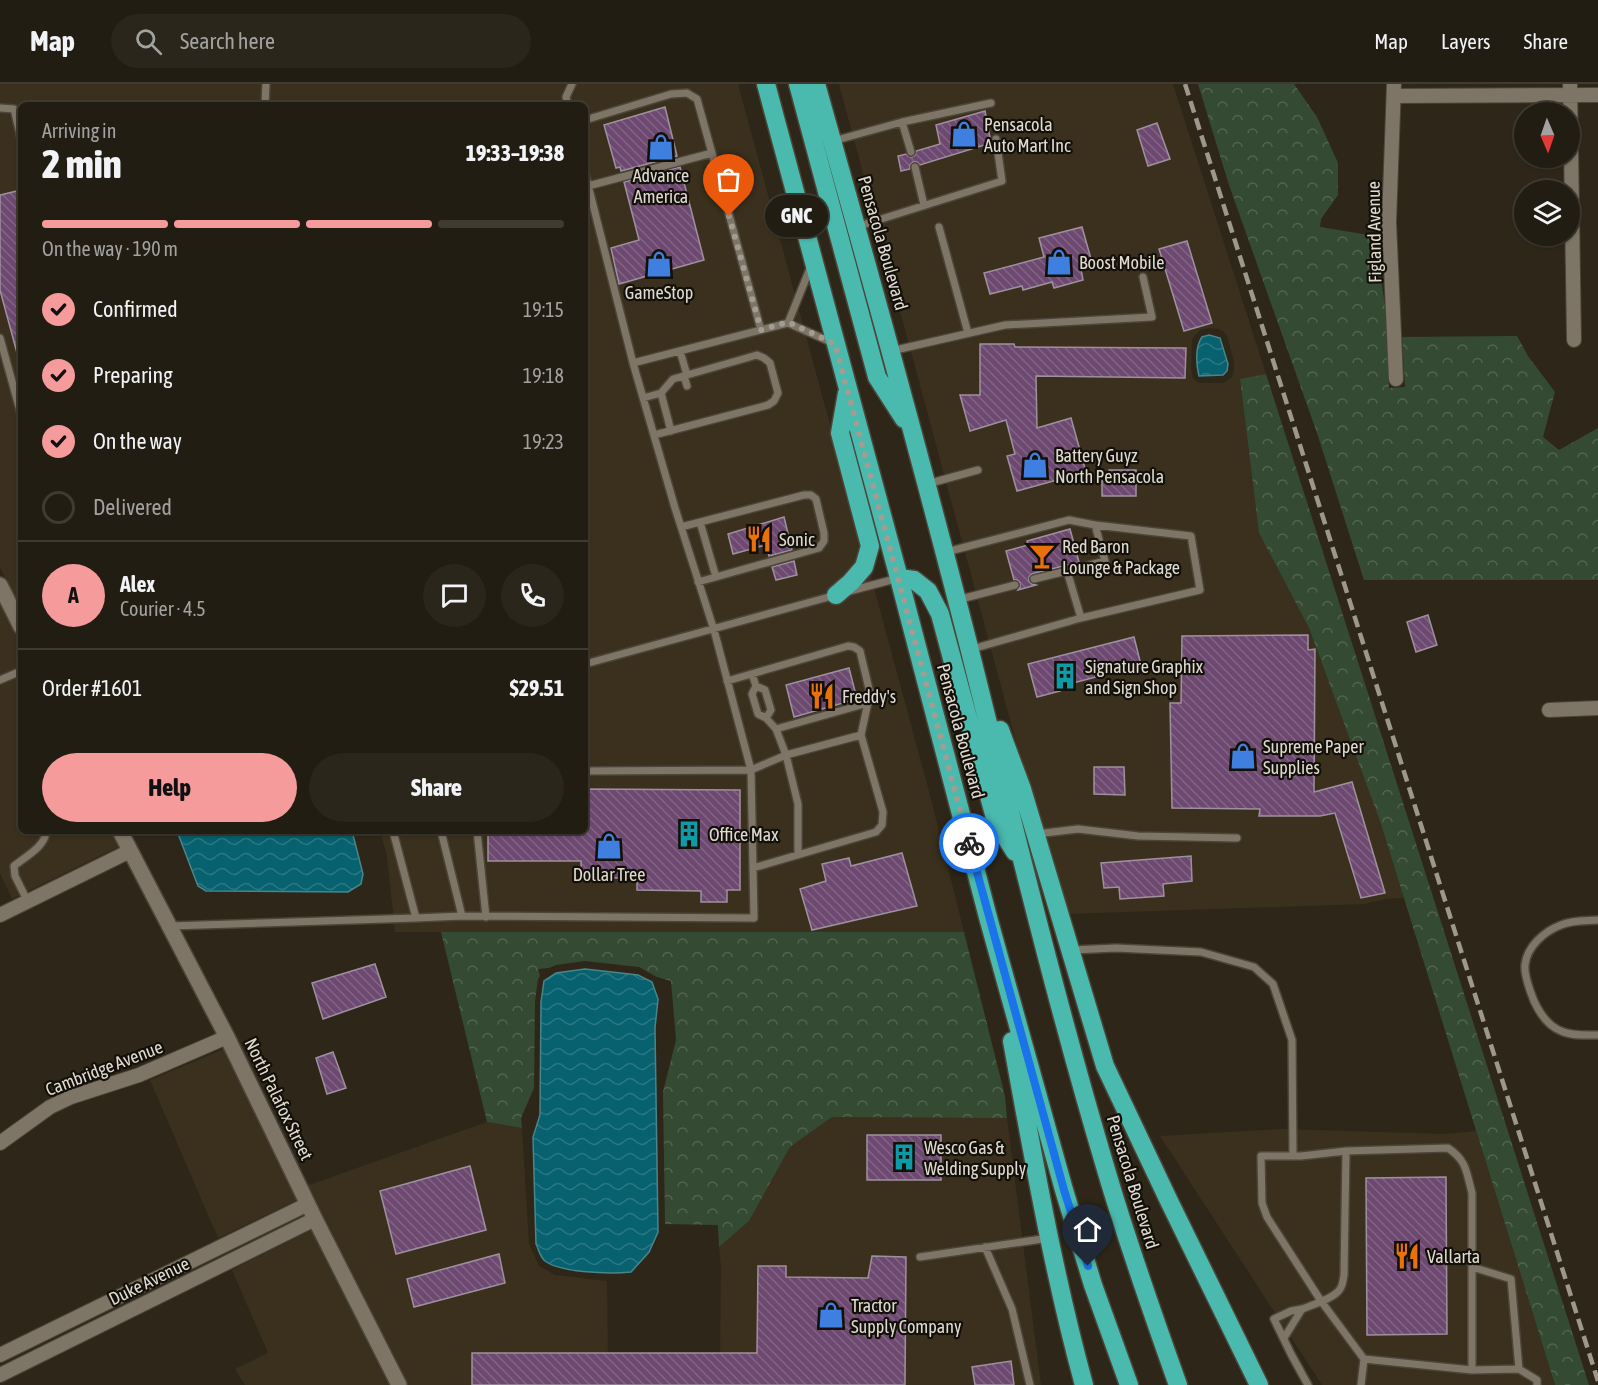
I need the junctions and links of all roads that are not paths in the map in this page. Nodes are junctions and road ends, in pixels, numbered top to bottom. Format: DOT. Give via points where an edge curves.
graph roads {
  1 [pos="266,84"];
  2 [pos="572,84"];
  3 [pos="765,84"];
  4 [pos="798,84"];
  5 [pos="816,84"];
  6 [pos="1394,90"];
  7 [pos="1570,90"];
  8 [pos="1598,95"];
  9 [pos="266,102"];
  10 [pos="567,102"];
  11 [pos="991,103"];
  12 [pos="0,108"];
  13 [pos="588,119"];
  14 [pos="902,122"];
  15 [pos="18,126"];
  16 [pos="996,139"];
  17 [pos="833,141"];
  18 [pos="911,152"];
  19 [pos="712,153"];
  20 [pos="915,167"];
  21 [pos="588,186"];
  22 [pos="924,205"];
  23 [pos="856,227"];
  24 [pos="939,227"];
  25 [pos="813,261"];
  26 [pos="1143,277"];
  27 [pos="788,322"];
  28 [pos="761,330"];
  29 [pos="968,333"];
  30 [pos="0,338"];
  31 [pos="1574,340"];
  32 [pos="835,344"];
  33 [pos="680,351"];
  34 [pos="891,351"];
  35 [pos="735,362"];
  36 [pos="633,363"];
  37 [pos="717,366"];
  38 [pos="700,371"];
  39 [pos="737,372"];
  40 [pos="685,375"];
  41 [pos="720,376"];
  42 [pos="1396,379"];
  43 [pos="703,381"];
  44 [pos="687,386"];
  45 [pos="847,388"];
  46 [pos="661,393"];
  47 [pos="643,399"];
  48 [pos="18,403"];
  49 [pos="671,431"];
  50 [pos="913,433"];
  51 [pos="654,435"];
  52 [pos="978,470"];
  53 [pos="927,484"];
  54 [pos="700,522"];
  55 [pos="1095,525"];
  56 [pos="681,527"];
  57 [pos="945,553"];
  58 [pos="1067,571"];
  59 [pos="716,577"];
  60 [pos="899,579"];
  61 [pos="1034,579"];
  62 [pos="699,582"];
  63 [pos="0,585"];
  64 [pos="1015,585"];
  65 [pos="836,595"];
  66 [pos="957,600"];
  67 [pos="1081,618"];
  68 [pos="18,621"];
  69 [pos="714,630"];
  70 [pos="970,650"];
  71 [pos="588,663"];
  72 [pos="18,672"];
  73 [pos="752,674"];
  74 [pos="0,680"];
  75 [pos="728,681"];
  76 [pos="756,686"];
  77 [pos="868,703"];
  78 [pos="1598,708"];
  79 [pos="1549,710"];
  80 [pos="766,718"];
  81 [pos="776,729"];
  82 [pos="861,735"];
  83 [pos="786,755"];
  84 [pos="751,770"];
  85 [pos="588,771"];
  86 [pos="46,834"];
  87 [pos="122,834"];
  88 [pos="394,834"];
  89 [pos="442,834"];
  90 [pos="477,834"];
  91 [pos="1036,834"];
  92 [pos="1016,837"];
  93 [pos="1237,838"];
  94 [pos="130,851"];
  95 [pos="798,855"];
  96 [pos="753,868"];
  97 [pos="1024,868"];
  98 [pos="28,902"];
  99 [pos="0,915"];
  100 [pos="462,916"];
  101 [pos="486,916"];
  102 [pos="416,918"];
  103 [pos="1598,920"];
  104 [pos="989,921"];
  105 [pos="170,926"];
  106 [pos="1070,950"];
  107 [pos="1598,1035"];
  108 [pos="227,1037"];
  109 [pos="0,1143"];
  110 [pos="1346,1151"];
  111 [pos="1293,1156"];
  112 [pos="308,1204"];
  113 [pos="315,1219"];
  114 [pos="1049,1238"];
  115 [pos="985,1247"];
  116 [pos="920,1257"];
  117 [pos="1472,1267"];
  118 [pos="1321,1301"];
  119 [pos="1302,1310"];
  120 [pos="1284,1338"];
  121 [pos="0,1355"];
  122 [pos="1364,1359"];
  123 [pos="1519,1369"];
  124 [pos="1473,1370"];
  125 [pos="0,1375"];
  126 [pos="399,1385"];
  127 [pos="1030,1385"];
  128 [pos="1084,1385"];
  129 [pos="1129,1385"];
  130 [pos="1178,1385"];
  131 [pos="1259,1385"];
  132 [pos="1308,1385"];
  133 [pos="1361,1385"];
  134 [pos="1537,1385"];
  1 -- 9 [label="lane"];
  2 -- 10 [label="lane"];
  3 -- 25 [label="highway, Pensacola Boulevard"];
  4 -- 50 [label="highway" via="877,377"];
  5 -- 17 [label="highway, Pensacola Boulevard"];
  6 -- 7 [label="street"];
  6 -- 42 [label="street, Figland Avenue" via="1389,222"];
  7 -- 8 [label="street"];
  7 -- 31 [label="street"];
  11 -- 14 [label="lane"];
  12 -- 15 [label="lane" via="14,109"];
  13 -- 19 [label="lane" via="671,94 687,93 697,99"];
  14 -- 17 [label="lane"];
  14 -- 18 [label="lane"];
  16 -- 22 [label="lane" via="1002,181"];
  17 -- 23 [label="highway, Pensacola Boulevard"];
  19 -- 21 [label="lane"];
  19 -- 28 [label="lane"];
  20 -- 22 [label="lane"];
  21 -- 36 [label="lane"];
  22 -- 23 [label="lane"];
  23 -- 34 [label="highway, Pensacola Boulevard"];
  24 -- 29 [label="lane"];
  25 -- 27 [label="lane"];
  25 -- 32 [label="highway, Pensacola Boulevard"];
  26 -- 29 [label="lane" via="1152,317 1005,325"];
  27 -- 28 [label="lane"];
  27 -- 32 [label="lane"];
  28 -- 33 [label="lane"];
  29 -- 34 [label="lane"];
  30 -- 48 [label="lane"];
  32 -- 45 [label="highway, Pensacola Boulevard"];
  33 -- 36 [label="lane"];
  33 -- 40 [label="lane"];
  34 -- 50 [label="highway, Pensacola Boulevard"];
  35 -- 37 [label="lane"];
  35 -- 39 [label="lane"];
  35 -- 49 [label="lane" via="757,355 770,363 778,393 774,401"];
  36 -- 47 [label="lane"];
  37 -- 38 [label="lane"];
  37 -- 41 [label="lane"];
  38 -- 40 [label="lane"];
  38 -- 43 [label="lane"];
  40 -- 44 [label="lane"];
  40 -- 46 [label="lane" via="673,379"];
  45 -- 60 [label="highway, Pensacola Boulevard"];
  45 -- 65 [label="highway" via="840,433 870,546 864,567"];
  46 -- 47 [label="lane"];
  46 -- 49 [label="lane"];
  47 -- 51 [label="lane"];
  49 -- 51 [label="lane"];
  50 -- 53 [label="highway, Pensacola Boulevard"];
  51 -- 56 [label="lane"];
  52 -- 53 [label="lane"];
  53 -- 57 [label="highway, Pensacola Boulevard"];
  54 -- 56 [label="lane"];
  54 -- 59 [label="lane"];
  54 -- 59 [label="lane" via="804,495 816,499 824,533 819,548"];
  55 -- 57 [label="lane" via="1069,520"];
  55 -- 58 [label="lane" via="1105,561"];
  55 -- 67 [label="lane" via="1191,537 1200,590"];
  56 -- 62 [label="lane"];
  57 -- 66 [label="highway, Pensacola Boulevard"];
  58 -- 61 [label="lane"];
  58 -- 67 [label="lane"];
  59 -- 62 [label="lane"];
  60 -- 65 [label="lane"];
  60 -- 97 [label="highway" via="914,580 928,591 940,614 996,822"];
  60 -- 104 [label="highway, Pensacola Boulevard"];
  62 -- 69 [label="lane"];
  63 -- 68 [label="main road"];
  64 -- 66 [label="lane"];
  65 -- 69 [label="lane"];
  66 -- 70 [label="highway, Pensacola Boulevard"];
  67 -- 70 [label="lane"];
  69 -- 71 [label="lane"];
  69 -- 75 [label="lane"];
  70 -- 91 [label="highway"];
  70 -- 92 [label="highway, Pensacola Boulevard"];
  72 -- 74 [label="lane"];
  73 -- 75 [label="lane"];
  73 -- 76 [label="lane"];
  73 -- 77 [label="lane" via="854,647 860,651 870,693"];
  75 -- 84 [label="lane"];
  76 -- 80 [label="lane" via="752,694 758,714"];
  76 -- 80 [label="lane" via="765,690 771,710"];
  77 -- 81 [label="lane"];
  77 -- 82 [label="lane"];
  78 -- 79 [label="street"];
  80 -- 81 [label="lane"];
  81 -- 83 [label="lane"];
  82 -- 83 [label="lane"];
  82 -- 95 [label="lane" via="883,812 882,825 876,832"];
  83 -- 84 [label="lane"];
  83 -- 95 [label="lane" via="798,804"];
  84 -- 85 [label="lane"];
  84 -- 96 [label="lane"];
  86 -- 98 [label="lane" via="41,845 14,866"];
  87 -- 94 [label="main road, North Palafox Street"];
  88 -- 102 [label="lane"];
  89 -- 100 [label="lane"];
  90 -- 101 [label="lane"];
  91 -- 92 [label="lane"];
  91 -- 93 [label="lane" via="1077,829 1138,836"];
  91 -- 106 [label="highway"];
  92 -- 97 [label="highway, Pensacola Boulevard"];
  94 -- 98 [label="street"];
  94 -- 105 [label="main road, North Palafox Street"];
  95 -- 96 [label="lane"];
  96 -- 101 [label="lane" via="754,918"];
  97 -- 130 [label="highway, Pensacola Boulevard" via="1107,1172"];
  98 -- 99 [label="street"];
  100 -- 101 [label="lane"];
  100 -- 102 [label="lane"];
  102 -- 105 [label="lane"];
  103 -- 107 [label="lane" via="1562,924 1547,932 1535,943 1525,966 1538,1010 1553,1028 1570,1035"];
  104 -- 114 [label="highway"];
  104 -- 129 [label="highway, Pensacola Boulevard" via="1064,1190"];
  105 -- 108 [label="main road, North Palafox Street"];
  106 -- 111 [label="lane" via="1201,952 1254,967 1273,984 1292,1040"];
  106 -- 131 [label="highway" via="1105,1066"];
  108 -- 109 [label="street, Cambridge Avenue" via="139,1075 71,1096"];
  108 -- 112 [label="main road, North Palafox Street"];
  110 -- 111 [label="lane"];
  110 -- 117 [label="lane" via="1448,1148 1460,1156 1472,1192"];
  110 -- 118 [label="lane" via="1342,1287"];
  111 -- 118 [label="lane" via="1261,1156 1262,1203"];
  112 -- 113 [label="main road, North Palafox Street"];
  112 -- 121 [label="street, Duke Avenue"];
  113 -- 125 [label="street, Duke Avenue"];
  113 -- 126 [label="main road, North Palafox Street"];
  114 -- 115 [label="lane"];
  114 -- 128 [label="highway"];
  115 -- 116 [label="lane"];
  115 -- 127 [label="lane" via="1012,1309"];
  117 -- 123 [label="lane" via="1511,1279"];
  117 -- 124 [label="lane"];
  118 -- 119 [label="lane"];
  118 -- 122 [label="lane"];
  119 -- 120 [label="lane"];
  119 -- 120 [label="lane" via="1274,1319"];
  120 -- 132 [label="lane"];
  122 -- 124 [label="lane"];
  122 -- 133 [label="lane"];
  123 -- 124 [label="lane"];
  123 -- 134 [label="lane" via="1537,1380"];
}
